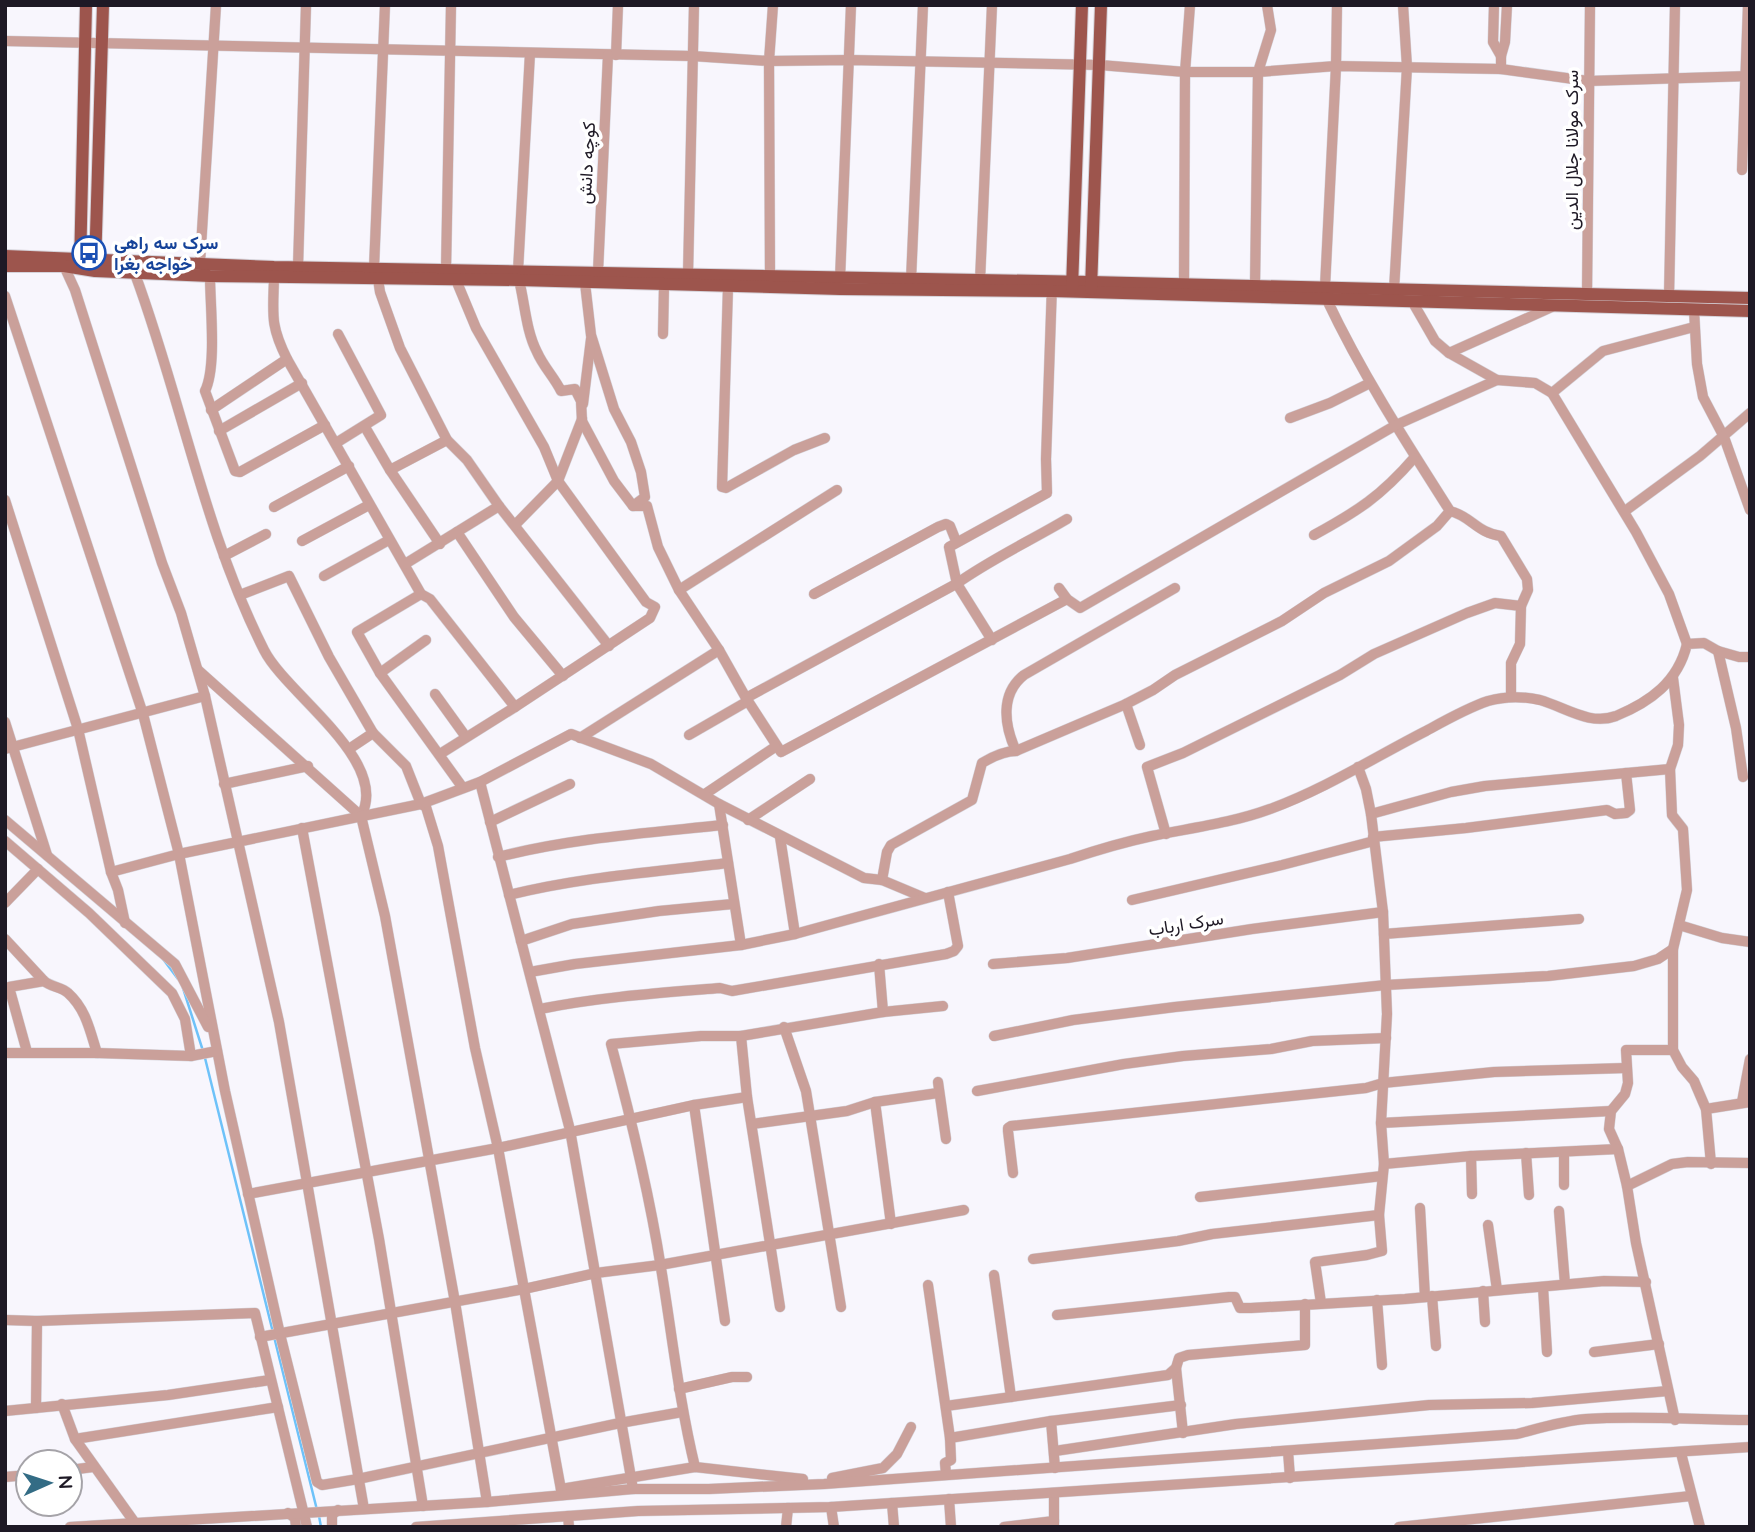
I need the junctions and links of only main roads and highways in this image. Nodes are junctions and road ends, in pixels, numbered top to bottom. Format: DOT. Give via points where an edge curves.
graph roads {
  1 [pos="86,5"];
  2 [pos="103,5"];
  3 [pos="1082,5"];
  4 [pos="1101,5"];
  5 [pos="5,256"];
  6 [pos="80,264"];
  7 [pos="5,266"];
  8 [pos="95,266"];
  9 [pos="376,274"];
  10 [pos="518,275"];
  11 [pos="1052,287"];
  12 [pos="1072,287"];
  13 [pos="1091,287"];
  14 [pos="1326,294"];
  15 [pos="1750,299"];
  16 [pos="1555,301"];
  17 [pos="1750,311"];
  1 -- 6 [label="main road"];
  2 -- 8 [label="main road"];
  3 -- 12 [label="main road"];
  4 -- 13 [label="main road"];
  5 -- 6 [label="main road"];
  6 -- 7 [label="main road"];
  6 -- 8 [label="main road"];
  8 -- 9 [label="main road" via="200,263"];
  8 -- 9 [label="main road" via="135,274 274,278"];
  9 -- 10 [label="main road" via="446,270"];
  9 -- 10 [label="main road" via="456,280"];
  10 -- 11 [label="main road" via="598,272 980,281"];
  10 -- 11 [label="main road" via="664,286"];
  11 -- 12 [label="main road"];
  12 -- 13 [label="main road"];
  13 -- 14 [label="main road"];
  13 -- 14 [label="main road" via="1255,286"];
  14 -- 16 [label="main road" via="1412,301"];
  14 -- 16 [label="main road" via="1394,290"];
  15 -- 16 [label="main road" via="1587,295"];
  16 -- 17 [label="main road"];
}
